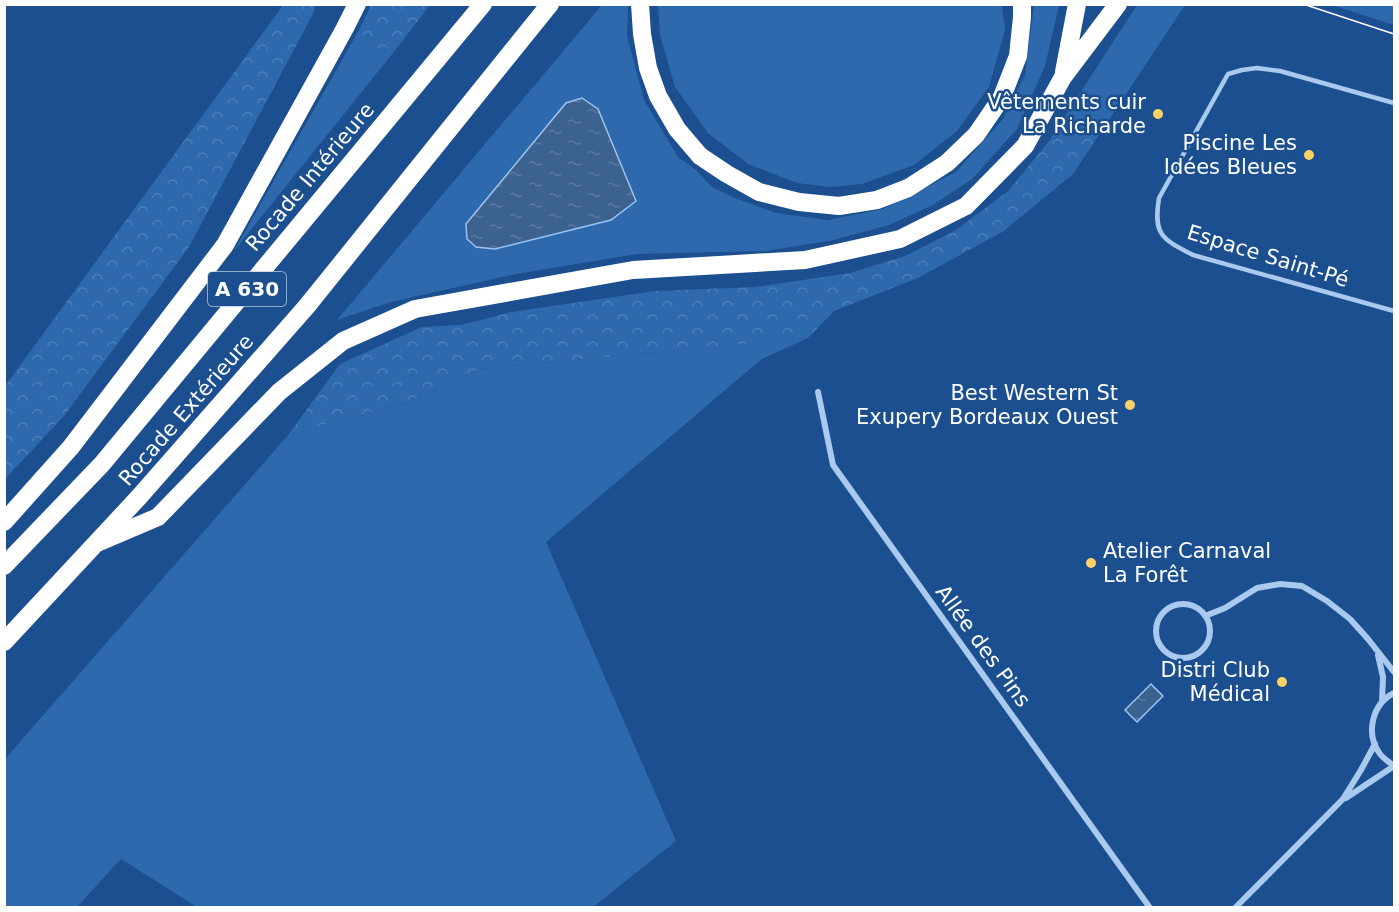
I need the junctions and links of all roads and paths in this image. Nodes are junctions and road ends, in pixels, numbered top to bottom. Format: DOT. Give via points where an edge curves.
graph roads {
  1 [pos="357,4"];
  2 [pos="483,4"];
  3 [pos="550,4"];
  4 [pos="640,4"];
  5 [pos="1022,4"];
  6 [pos="1077,4"];
  7 [pos="1118,4"];
  8 [pos="1063,77"];
  9 [pos="1395,103"];
  10 [pos="1395,311"];
  11 [pos="818,392"];
  12 [pos="4,522"];
  13 [pos="98,543"];
  14 [pos="4,566"];
  15 [pos="1205,616"];
  16 [pos="4,642"];
  17 [pos="1377,652"];
  18 [pos="1395,672"];
  19 [pos="1395,693"];
  20 [pos="1382,702"];
  21 [pos="1374,744"];
  22 [pos="1395,766"];
  23 [pos="1343,799"];
  24 [pos="1150,908"];
  25 [pos="1235,908"];
  1 -- 12 [label="highway" via="225,245 70,447"];
  2 -- 14 [label="highway, Rocade Intérieure / A 630" via="102,464"];
  3 -- 13 [label="highway, Rocade Extérieure / A 630" via="307,306"];
  4 -- 5 [label="highway" via="648,68 658,96 677,129 700,156 759,192 839,207 877,200 908,188 948,163 976,135 1002,97 1018,56"];
  6 -- 8 [label="highway"];
  7 -- 8 [label="highway"];
  8 -- 13 [label="highway" via="1024,146 966,206 900,239 806,260 633,270 415,309 343,341 279,392 158,517"];
  9 -- 10 [label="lane, Espace Saint-Pé" via="1280,71 1257,68 1228,74 1159,198 1156,214 1159,232 1193,255"];
  11 -- 24 [label="street, Allée des Pins" via="833,465"];
  13 -- 16 [label="highway, Rocade Extérieure / A 630"];
  15 -- 15 [label="street" via="1188,605 1171,608 1156,629 1160,645 1173,656 1191,657 1209,640"];
  15 -- 17 [label="street" via="1257,588 1302,586 1350,619"];
  17 -- 18 [label="street"];
  17 -- 20 [label="street" via="1383,677"];
  19 -- 20 [label="street"];
  20 -- 21 [label="street" via="1374,715"];
  21 -- 22 [label="street" via="1386,761"];
  21 -- 23 [label="street"];
  22 -- 23 [label="street"];
  23 -- 25 [label="street"];
}
